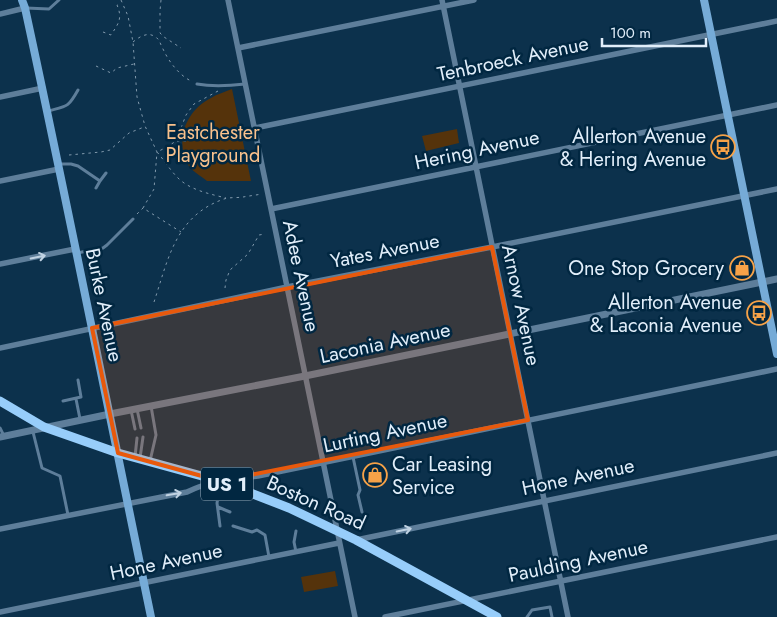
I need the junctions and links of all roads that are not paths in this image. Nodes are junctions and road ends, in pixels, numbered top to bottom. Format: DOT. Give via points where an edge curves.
graph roads {
  1 [pos="22,0"];
  2 [pos="59,0"];
  3 [pos="228,0"];
  4 [pos="474,0"];
  5 [pos="704,0"];
  6 [pos="442,3"];
  7 [pos="25,8"];
  8 [pos="0,14"];
  9 [pos="777,21"];
  10 [pos="711,35"];
  11 [pos="238,48"];
  12 [pos="196,84"];
  13 [pos="245,84"];
  14 [pos="459,86"];
  15 [pos="42,88"];
  16 [pos="78,90"];
  17 [pos="0,97"];
  18 [pos="777,105"];
  19 [pos="47,111"];
  20 [pos="728,115"];
  21 [pos="254,128"];
  22 [pos="58,166"];
  23 [pos="476,167"];
  24 [pos="106,173"];
  25 [pos="0,181"];
  26 [pos="100,181"];
  27 [pos="96,188"];
  28 [pos="777,188"];
  29 [pos="744,195"];
  30 [pos="271,209"];
  31 [pos="133,219"];
  32 [pos="492,247"];
  33 [pos="76,251"];
  34 [pos="0,264"];
  35 [pos="777,279"];
  36 [pos="762,282"];
  37 [pos="287,287"];
  38 [pos="92,328"];
  39 [pos="510,334"];
  40 [pos="0,348"];
  41 [pos="777,354"];
  42 [pos="777,369"];
  43 [pos="305,376"];
  44 [pos="78,380"];
  45 [pos="76,399"];
  46 [pos="63,400"];
  47 [pos="0,401"];
  48 [pos="151,406"];
  49 [pos="134,409"];
  50 [pos="110,414"];
  51 [pos="80,420"];
  52 [pos="528,420"];
  53 [pos="44,427"];
  54 [pos="0,428"];
  55 [pos="141,428"];
  56 [pos="135,429"];
  57 [pos="32,430"];
  58 [pos="2,436"];
  59 [pos="143,437"];
  60 [pos="137,438"];
  61 [pos="777,452"];
  62 [pos="118,453"];
  63 [pos="353,456"];
  64 [pos="137,458"];
  65 [pos="150,462"];
  66 [pos="323,462"];
  67 [pos="220,481"];
  68 [pos="544,501"];
  69 [pos="128,503"];
  70 [pos="217,506"];
  71 [pos="230,512"];
  72 [pos="362,512"];
  73 [pos="68,515"];
  74 [pos="220,526"];
  75 [pos="233,526"];
  76 [pos="0,529"];
  77 [pos="336,530"];
  78 [pos="296,531"];
  79 [pos="777,537"];
  80 [pos="356,540"];
  81 [pos="339,543"];
  82 [pos="296,552"];
  83 [pos="269,558"];
  84 [pos="561,581"];
  85 [pos="144,583"];
  86 [pos="466,600"];
  87 [pos="0,612"];
  88 [pos="151,617"];
  89 [pos="354,617"];
  90 [pos="385,617"];
  91 [pos="497,617"];
  92 [pos="527,617"];
  93 [pos="552,617"];
  94 [pos="568,617"];
  1 -- 7 [label="main road, Burke Avenue"];
  2 -- 7 [label="lane" via="48,9"];
  3 -- 11 [label="street, Adee Avenue"];
  4 -- 6 [label="street"];
  5 -- 10 [label="main road"];
  6 -- 11 [label="street"];
  6 -- 14 [label="street, Arnow Avenue"];
  7 -- 8 [label="street"];
  7 -- 15 [label="main road, Burke Avenue"];
  9 -- 10 [label="street, Tenbroeck Avenue"];
  10 -- 14 [label="street, Tenbroeck Avenue"];
  10 -- 20 [label="main road"];
  11 -- 13 [label="street, Adee Avenue"];
  12 -- 13 [label="lane"];
  13 -- 21 [label="street, Adee Avenue"];
  14 -- 21 [label="street, Tenbroeck Avenue"];
  14 -- 23 [label="street, Arnow Avenue"];
  15 -- 17 [label="street"];
  15 -- 19 [label="main road, Burke Avenue"];
  16 -- 19 [label="lane" via="67,106"];
  18 -- 20 [label="street, Hering Avenue"];
  19 -- 22 [label="main road, Burke Avenue"];
  20 -- 23 [label="street, Hering Avenue"];
  20 -- 29 [label="main road"];
  21 -- 30 [label="street, Adee Avenue"];
  22 -- 25 [label="street"];
  22 -- 26 [label="lane" via="78,166"];
  22 -- 33 [label="main road, Burke Avenue"];
  23 -- 30 [label="street, Hering Avenue"];
  23 -- 32 [label="street, Arnow Avenue"];
  24 -- 26 [label="lane"];
  26 -- 27 [label="lane"];
  28 -- 29 [label="street, Yates Avenue"];
  29 -- 32 [label="street, Yates Avenue"];
  29 -- 36 [label="main road"];
  30 -- 37 [label="street, Adee Avenue"];
  31 -- 33 [label="lane" via="103,248"];
  32 -- 37 [label="street, Yates Avenue"];
  32 -- 39 [label="street, Arnow Avenue"];
  34 -- 33 [label="street, one-way"];
  33 -- 38 [label="main road, Burke Avenue"];
  35 -- 36 [label="street, Laconia Avenue"];
  36 -- 39 [label="street, Laconia Avenue"];
  36 -- 41 [label="main road"];
  37 -- 38 [label="street, Yates Avenue"];
  37 -- 43 [label="street, Adee Avenue"];
  38 -- 40 [label="street, Yates Avenue"];
  38 -- 50 [label="main road, Burke Avenue"];
  39 -- 43 [label="street, Laconia Avenue"];
  39 -- 52 [label="street, Arnow Avenue"];
  42 -- 52 [label="street, Lurting Avenue"];
  43 -- 48 [label="street, Laconia Avenue"];
  43 -- 66 [label="street, Adee Avenue"];
  44 -- 45 [label="lane" via="81,397"];
  45 -- 46 [label="lane"];
  45 -- 51 [label="lane"];
  47 -- 53 [label="main road, Boston Road / US 1"];
  48 -- 49 [label="street, Laconia Avenue"];
  48 -- 65 [label="lane" via="156,435"];
  49 -- 50 [label="street, Laconia Avenue"];
  49 -- 55 [label="lane"];
  49 -- 56 [label="lane"];
  50 -- 51 [label="street, Laconia Avenue"];
  50 -- 62 [label="main road, Burke Avenue"];
  51 -- 53 [label="street, Laconia Avenue"];
  52 -- 63 [label="street, Lurting Avenue"];
  52 -- 68 [label="street, Arnow Avenue"];
  53 -- 57 [label="street, Laconia Avenue"];
  53 -- 62 [label="main road, Boston Road / US 1"];
  54 -- 58 [label="lane"];
  57 -- 58 [label="street, Laconia Avenue"];
  57 -- 73 [label="lane" via="42,468 60,476"];
  59 -- 64 [label="lane"];
  60 -- 64 [label="lane"];
  61 -- 68 [label="street, Hone Avenue"];
  62 -- 64 [label="main road, Boston Road / US 1"];
  62 -- 69 [label="main road, Burke Avenue"];
  63 -- 66 [label="street, Lurting Avenue"];
  63 -- 72 [label="lane"];
  64 -- 65 [label="main road, Boston Road / US 1"];
  65 -- 67 [label="main road, Boston Road / US 1"];
  66 -- 67 [label="street, Lurting Avenue"];
  66 -- 77 [label="street, Adee Avenue"];
  69 -- 67 [label="street, Lurting Avenue, one-way" via="187,492"];
  67 -- 70 [label="lane"];
  67 -- 77 [label="main road, Boston Road / US 1"];
  80 -- 68 [label="street, Hone Avenue, one-way"];
  68 -- 84 [label="street, Arnow Avenue"];
  69 -- 73 [label="street, Lurting Avenue"];
  69 -- 85 [label="main road, Burke Avenue"];
  70 -- 71 [label="lane"];
  70 -- 74 [label="lane"];
  73 -- 76 [label="street, Lurting Avenue"];
  75 -- 83 [label="lane" via="252,532 257,530 265,535"];
  77 -- 80 [label="main road, Boston Road / US 1"];
  77 -- 81 [label="street, Adee Avenue"];
  78 -- 82 [label="lane"];
  79 -- 84 [label="street, Paulding Avenue"];
  80 -- 86 [label="main road, Boston Road / US 1"];
  81 -- 82 [label="street, Hone Avenue"];
  81 -- 89 [label="street, Adee Avenue"];
  82 -- 83 [label="street, Hone Avenue"];
  83 -- 85 [label="street, Hone Avenue"];
  84 -- 86 [label="street, Paulding Avenue"];
  84 -- 94 [label="street, Arnow Avenue"];
  85 -- 87 [label="street, Hone Avenue"];
  85 -- 88 [label="main road, Burke Avenue"];
  86 -- 90 [label="street, Paulding Avenue"];
  86 -- 91 [label="main road, Boston Road / US 1"];
  92 -- 93 [label="lane" via="532,610 550,607"];
}
